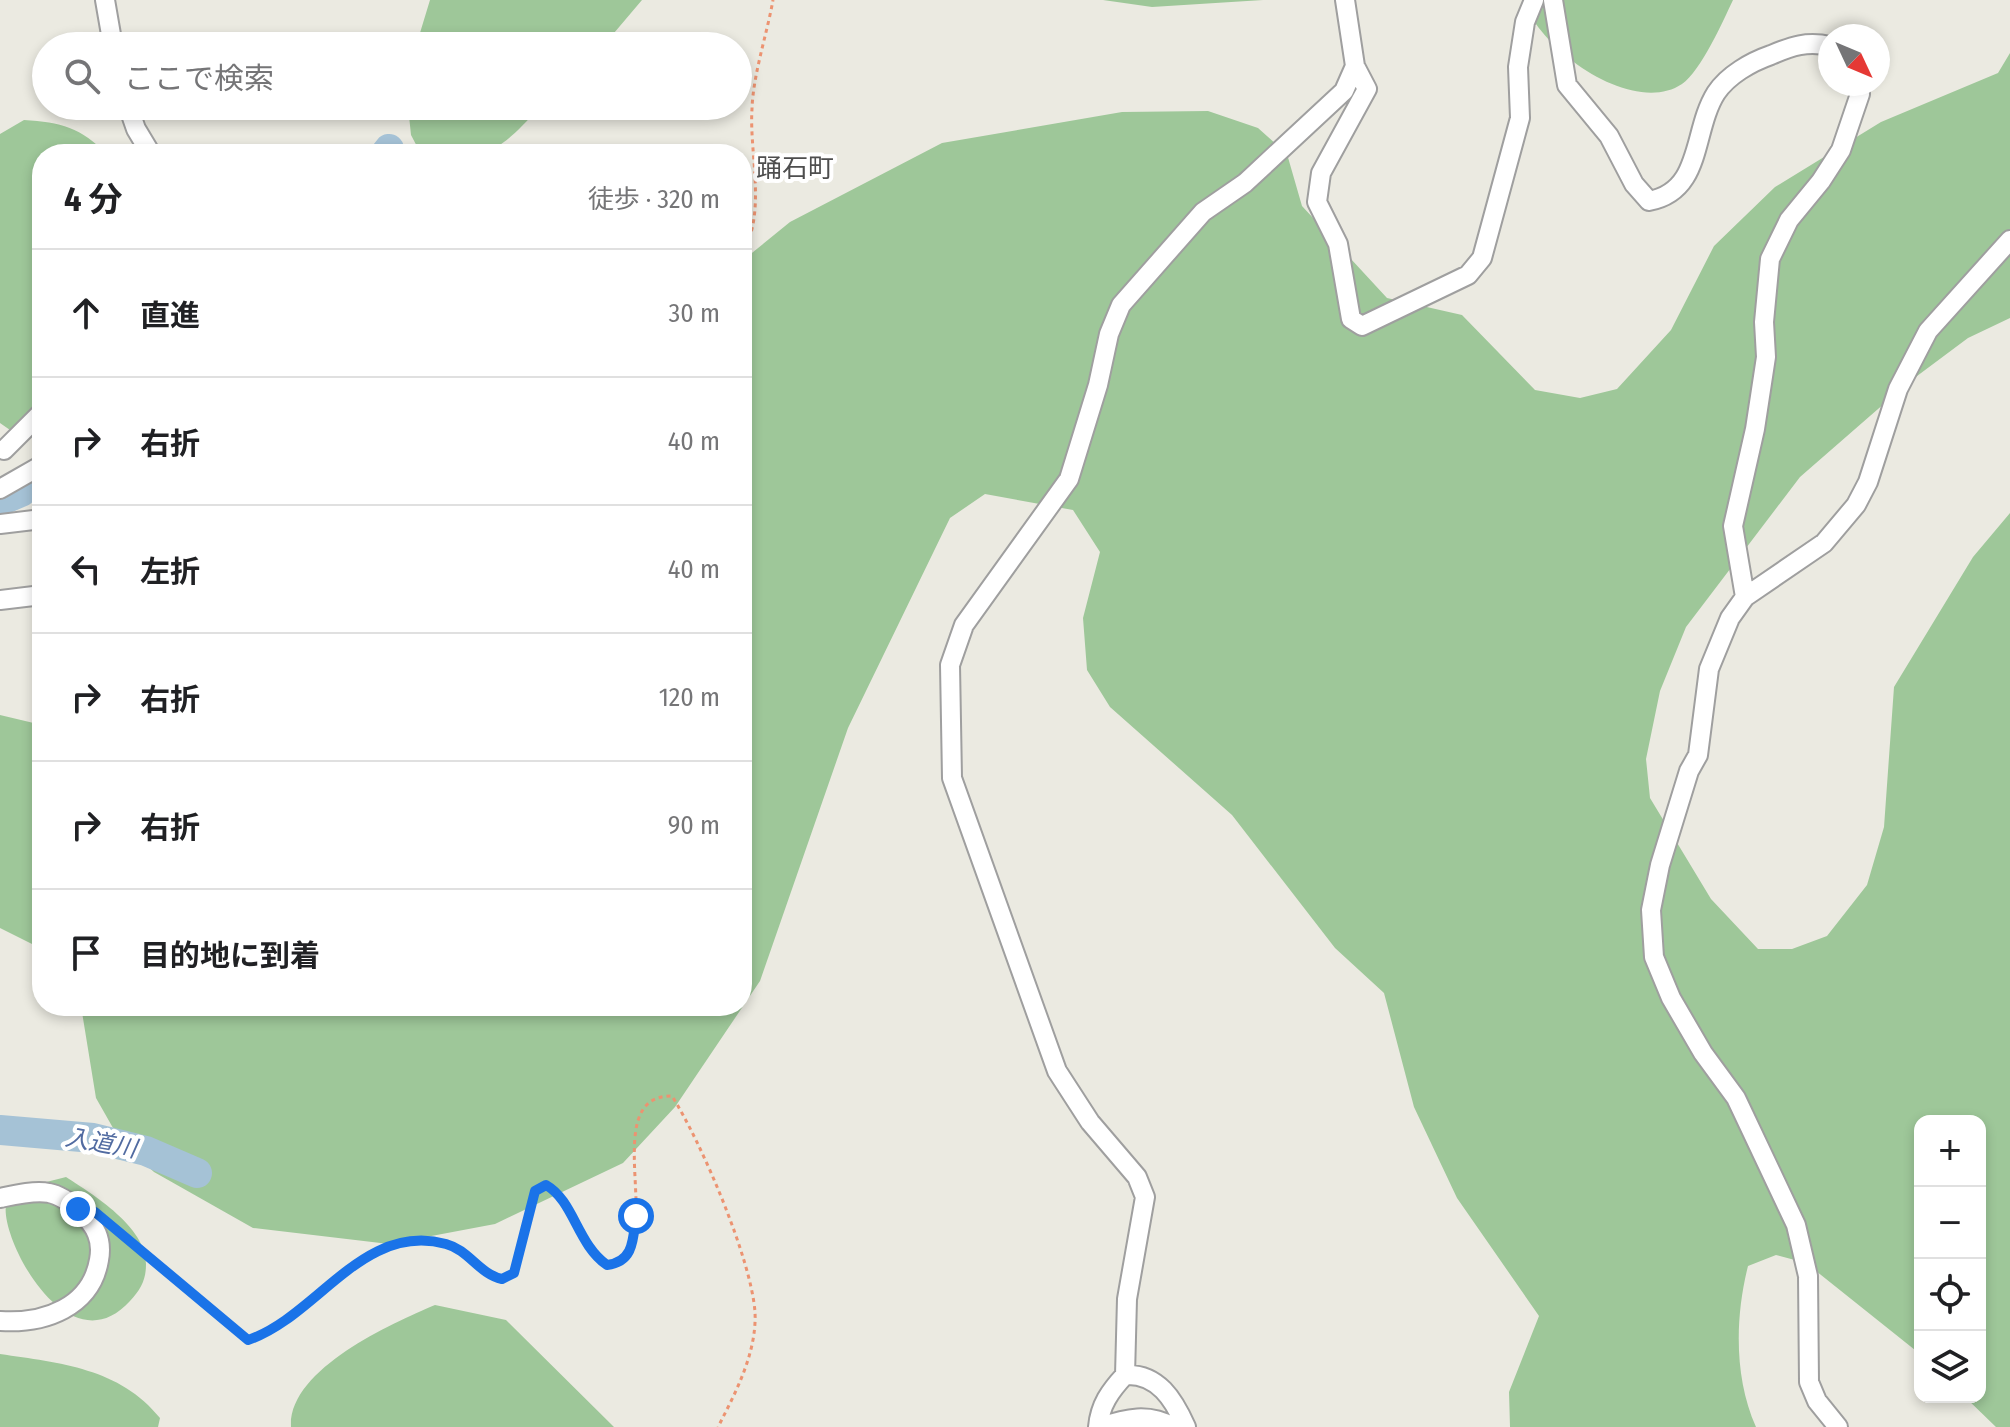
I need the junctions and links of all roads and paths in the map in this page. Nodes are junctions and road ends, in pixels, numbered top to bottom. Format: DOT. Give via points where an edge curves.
graph roads {
  1 [pos="105,0"];
  2 [pos="773,0"];
  3 [pos="1345,0"];
  4 [pos="1534,0"];
  5 [pos="1553,0"];
  6 [pos="111,32"];
  7 [pos="1818,45"];
  8 [pos="1355,66"];
  9 [pos="1859,96"];
  10 [pos="752,108"];
  11 [pos="752,108"];
  12 [pos="133,120"];
  13 [pos="145,144"];
  14 [pos="752,230"];
  15 [pos="2010,240"];
  16 [pos="32,422"];
  17 [pos="4,450"];
  18 [pos="32,471"];
  19 [pos="0,489"];
  20 [pos="32,520"];
  21 [pos="0,524"];
  22 [pos="32,596"];
  23 [pos="1745,597"];
  24 [pos="0,600"];
  25 [pos="0,1198"];
  26 [pos="106,1222"];
  27 [pos="0,1321"];
  28 [pos="1125,1375"];
  29 [pos="718,1427"];
  30 [pos="1100,1427"];
  31 [pos="1173,1427"];
  32 [pos="1186,1427"];
  33 [pos="1838,1427"];
  1 -- 6 [label="street"];
  2 -- 10 [label="path"];
  3 -- 8 [label="street"];
  4 -- 8 [label="street" via="1518,67 1520,118 1482,258 1468,275 1362,326 1351,319 1338,244 1317,202 1321,173 1367,89"];
  5 -- 7 [label="street" via="1567,85 1609,136 1649,201 1668,198 1688,175 1709,106 1738,71 1800,43"];
  8 -- 28 [label="street" via="1344,91 1245,183 1203,212 1121,305 1069,479 964,625 950,665 952,778 1051,1056 1090,1122 1137,1177 1145,1197 1127,1299"];
  9 -- 23 [label="street" via="1841,150 1789,220 1770,259 1766,357 1733,526"];
  11 -- 14 [label="path"];
  12 -- 13 [label="street"];
  15 -- 23 [label="street" via="1928,331 1898,389 1856,505 1824,543"];
  16 -- 17 [label="street"];
  18 -- 19 [label="street"];
  20 -- 21 [label="street"];
  22 -- 24 [label="street"];
  23 -- 33 [label="street" via="1730,618 1709,669 1698,755 1660,865 1651,910 1654,957 1671,998 1736,1098 1796,1225 1808,1276 1809,1382"];
  25 -- 27 [label="street" via="48,1192 63,1198 97,1228 101,1252 96,1279 79,1301 53,1315"];
  26 -- 29 [label="path" via="248,1340 277,1326 357,1262 389,1246 414,1241 448,1244 488,1276 502,1279 514,1273 535,1191 546,1185 565,1205 591,1254 607,1265 619,1264 632,1251 637,1126 647,1103 672,1096 688,1121 744,1258 755,1313 743,1378"];
  28 -- 30 [label="street" via="1103,1402"];
  28 -- 32 [label="street" via="1139,1374 1166,1391"];
  30 -- 31 [label="street" via="1125,1418 1148,1418"];
}
